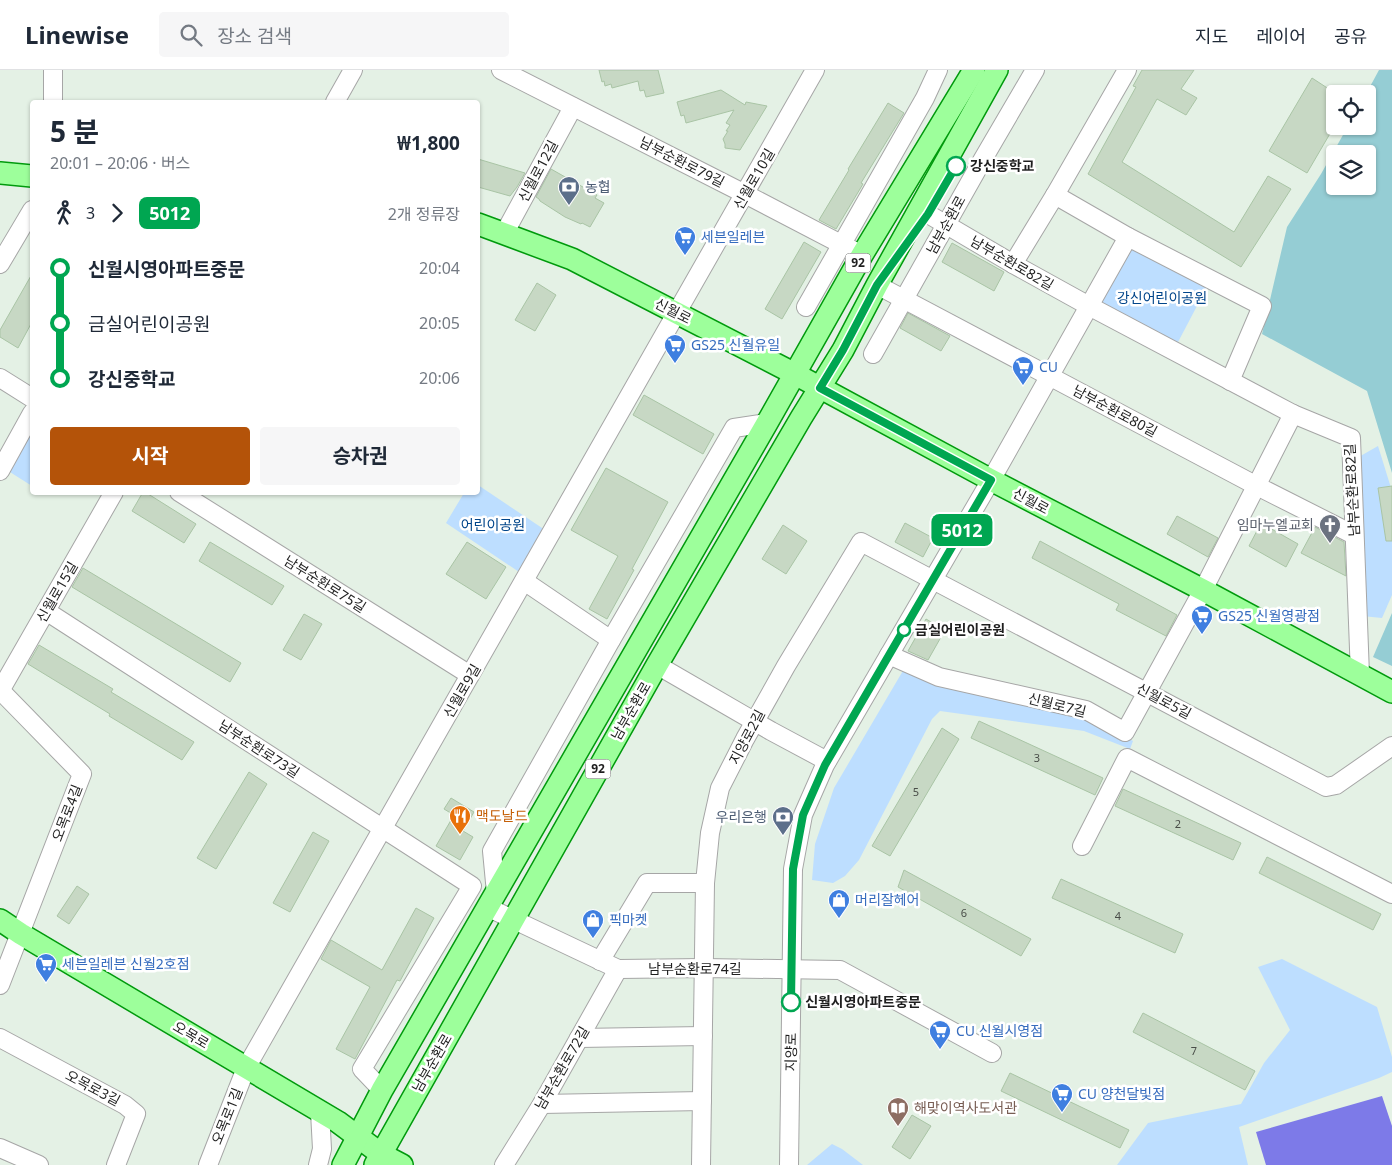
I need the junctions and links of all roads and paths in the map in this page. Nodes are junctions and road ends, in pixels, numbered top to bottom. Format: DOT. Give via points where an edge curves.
graph roads {
  1 [pos="53,70"];
  2 [pos="353,70"];
  3 [pos="500,70"];
  4 [pos="815,70"];
  5 [pos="938,70"];
  6 [pos="958,70"];
  7 [pos="974,70"];
  8 [pos="997,70"];
  9 [pos="1013,70"];
  10 [pos="1035,70"];
  11 [pos="1127,70"];
  12 [pos="53,100"];
  13 [pos="336,100"];
  14 [pos="573,107"];
  15 [pos="924,154"];
  16 [pos="0,173"];
  17 [pos="30,176"];
  18 [pos="745,194"];
  19 [pos="1055,195"];
  20 [pos="30,213"];
  21 [pos="937,220"];
  22 [pos="480,225"];
  23 [pos="504,234"];
  24 [pos="1128,237"];
  25 [pos="841,244"];
  26 [pos="862,255"];
  27 [pos="0,264"];
  28 [pos="1013,264"];
  29 [pos="877,285"];
  30 [pos="904,299"];
  31 [pos="1089,306"];
  32 [pos="806,307"];
  33 [pos="677,313"];
  34 [pos="873,354"];
  35 [pos="795,374"];
  36 [pos="1050,377"];
  37 [pos="0,378"];
  38 [pos="1230,381"];
  39 [pos="820,388"];
  40 [pos="30,397"];
  41 [pos="1294,414"];
  42 [pos="30,417"];
  43 [pos="767,423"];
  44 [pos="0,471"];
  45 [pos="991,480"];
  46 [pos="1257,486"];
  47 [pos="112,495"];
  48 [pos="184,495"];
  49 [pos="1354,535"];
  50 [pos="524,581"];
  51 [pos="933,581"];
  52 [pos="1203,590"];
  53 [pos="46,611"];
  54 [pos="611,640"];
  55 [pos="889,655"];
  56 [pos="657,665"];
  57 [pos="470,675"];
  58 [pos="1360,675"];
  59 [pos="0,690"];
  60 [pos="1146,692"];
  61 [pos="1392,692"];
  62 [pos="755,721"];
  63 [pos="1392,746"];
  64 [pos="827,761"];
  65 [pos="383,828"];
  66 [pos="1082,846"];
  67 [pos="705,883"];
  68 [pos="1392,894"];
  69 [pos="491,900"];
  70 [pos="513,919"];
  71 [pos="0,920"];
  72 [pos="21,934"];
  73 [pos="600,961"];
  74 [pos="704,968"];
  75 [pos="618,969"];
  76 [pos="792,970"];
  77 [pos="0,986"];
  78 [pos="703,1036"];
  79 [pos="0,1038"];
  80 [pos="579,1038"];
  81 [pos="992,1053"];
  82 [pos="246,1068"];
  83 [pos="382,1090"];
  84 [pos="702,1101"];
  85 [pos="542,1104"];
  86 [pos="320,1112"];
  87 [pos="357,1138"];
  88 [pos="0,1148"];
  89 [pos="378,1159"];
  90 [pos="39,1165"];
  91 [pos="116,1165"];
  92 [pos="208,1165"];
  93 [pos="318,1165"];
  94 [pos="343,1165"];
  95 [pos="402,1165"];
  96 [pos="504,1165"];
  97 [pos="701,1165"];
  98 [pos="789,1165"];
  1 -- 12 [label="street"];
  2 -- 13 [label="street"];
  3 -- 14 [label="street, 남부순환로79길"];
  4 -- 18 [label="street, 신월로10길"];
  5 -- 25 [label="street"];
  6 -- 15 [label="main road, 남부순환로"];
  7 -- 15 [label="main road, 남부순환로 / 92"];
  8 -- 29 [label="main road, 남부순환로 / 92"];
  9 -- 21 [label="main road, 남부순환로"];
  10 -- 21 [label="street, 남부순환로" via="982,159"];
  11 -- 19 [label="street"];
  14 -- 18 [label="street, 남부순환로79길"];
  14 -- 23 [label="street, 신월로12길"];
  15 -- 26 [label="main road, 남부순환로 / 92"];
  16 -- 17 [label="main road"];
  18 -- 25 [label="street, 남부순환로79길"];
  18 -- 33 [label="street, 신월로10길"];
  19 -- 24 [label="street"];
  19 -- 28 [label="street"];
  20 -- 27 [label="street"];
  21 -- 28 [label="street, 남부순환로82길"];
  21 -- 29 [label="main road, 남부순환로"];
  21 -- 30 [label="street, 남부순환로"];
  22 -- 23 [label="main road, 신월로"];
  23 -- 33 [label="main road, 신월로" via="572,259"];
  24 -- 31 [label="street, 지양로"];
  24 -- 38 [label="street" via="1262,306"];
  25 -- 26 [label="street, 남부순환로79길"];
  25 -- 32 [label="street"];
  26 -- 35 [label="main road, 남부순환로 / 92"];
  28 -- 31 [label="street, 남부순환로82길"];
  29 -- 30 [label="street, 남부순환로80길"];
  29 -- 39 [label="main road, 남부순환로 / 92"];
  30 -- 34 [label="street, 남부순환로"];
  30 -- 36 [label="street, 남부순환로80길"];
  31 -- 36 [label="street, 지양로"];
  31 -- 38 [label="street, 남부순환로82길"];
  33 -- 35 [label="main road, 신월로"];
  33 -- 50 [label="street, 신월로9길"];
  35 -- 39 [label="main road, 신월로"];
  35 -- 43 [label="main road, 남부순환로 / 92"];
  36 -- 45 [label="street, 지양로"];
  36 -- 46 [label="street, 남부순환로80길"];
  37 -- 40 [label="street"];
  38 -- 41 [label="street, 남부순환로82길"];
  39 -- 45 [label="main road, 신월로"];
  39 -- 56 [label="main road, 남부순환로 / 92"];
  41 -- 46 [label="street, 신월로7길"];
  41 -- 49 [label="street, 남부순환로82길" via="1351,438"];
  42 -- 44 [label="street"];
  43 -- 54 [label="street" via="734,428"];
  43 -- 69 [label="main road, 남부순환로 / 92"];
  45 -- 51 [label="street, 지양로"];
  45 -- 52 [label="main road, 신월로"];
  46 -- 49 [label="street, 남부순환로80길"];
  46 -- 52 [label="street, 신월로7길"];
  47 -- 53 [label="street, 신월로15길"];
  48 -- 57 [label="street, 남부순환로75길"];
  49 -- 58 [label="street, 남부순환로82길"];
  50 -- 54 [label="street"];
  50 -- 57 [label="street, 신월로9길"];
  51 -- 55 [label="street, 지양로"];
  51 -- 60 [label="street, 신월로5길"];
  51 -- 62 [label="street, 지양로2길" via="861,542"];
  52 -- 58 [label="main road, 신월로"];
  52 -- 60 [label="street, 신월로7길"];
  53 -- 59 [label="street, 신월로15길"];
  53 -- 65 [label="street, 남부순환로73길"];
  54 -- 69 [label="street" via="492,851"];
  55 -- 60 [label="street, 신월로7길" via="939,677 1086,710 1125,732"];
  55 -- 64 [label="street, 지양로"];
  56 -- 62 [label="street"];
  56 -- 70 [label="main road, 남부순환로 / 92"];
  57 -- 65 [label="street, 신월로9길"];
  58 -- 61 [label="main road, 신월로"];
  59 -- 72 [label="street, 오목로4길" via="82,774"];
  60 -- 63 [label="street, 신월로5길" via="1326,787 1336,785"];
  62 -- 64 [label="street"];
  62 -- 67 [label="street, 지양로2길" via="720,788 710,833"];
  64 -- 76 [label="street, 지양로" via="803,815 793,869"];
  65 -- 82 [label="street, 신월로9길"];
  65 -- 83 [label="street, 남부순환로73길" via="472,886 362,1069"];
  66 -- 68 [label="street" via="1127,758"];
  67 -- 73 [label="street" via="647,882"];
  67 -- 74 [label="street, 지양로2길"];
  69 -- 70 [label="street, 남부순환로74길"];
  69 -- 83 [label="main road, 남부순환로 / 92"];
  70 -- 73 [label="street, 남부순환로74길"];
  70 -- 89 [label="main road, 남부순환로 / 92"];
  71 -- 72 [label="main road, 오목로"];
  72 -- 77 [label="street"];
  72 -- 82 [label="main road, 오목로"];
  73 -- 75 [label="street, 남부순환로74길"];
  74 -- 75 [label="street, 남부순환로74길"];
  74 -- 76 [label="street, 남부순환로74길"];
  74 -- 78 [label="street, 지양로2길"];
  75 -- 80 [label="street, 남부순환로72길"];
  76 -- 81 [label="street, 남부순환로74길" via="840,970"];
  76 -- 98 [label="street, 지양로"];
  78 -- 80 [label="street"];
  78 -- 84 [label="street, 지양로2길"];
  79 -- 91 [label="street, 오목로3길" via="136,1114"];
  80 -- 85 [label="street, 남부순환로72길"];
  82 -- 86 [label="main road, 오목로"];
  82 -- 92 [label="street, 오목로1길"];
  83 -- 87 [label="main road, 남부순환로 / 92"];
  84 -- 85 [label="street"];
  84 -- 97 [label="street, 지양로2길"];
  85 -- 96 [label="street, 남부순환로72길"];
  86 -- 87 [label="main road, 오목로"];
  86 -- 93 [label="street" via="322,1149"];
  87 -- 89 [label="main road, 오목로"];
  87 -- 94 [label="main road, 남부순환로 / 92"];
  88 -- 90 [label="street"];
  89 -- 95 [label="main road"];
}
